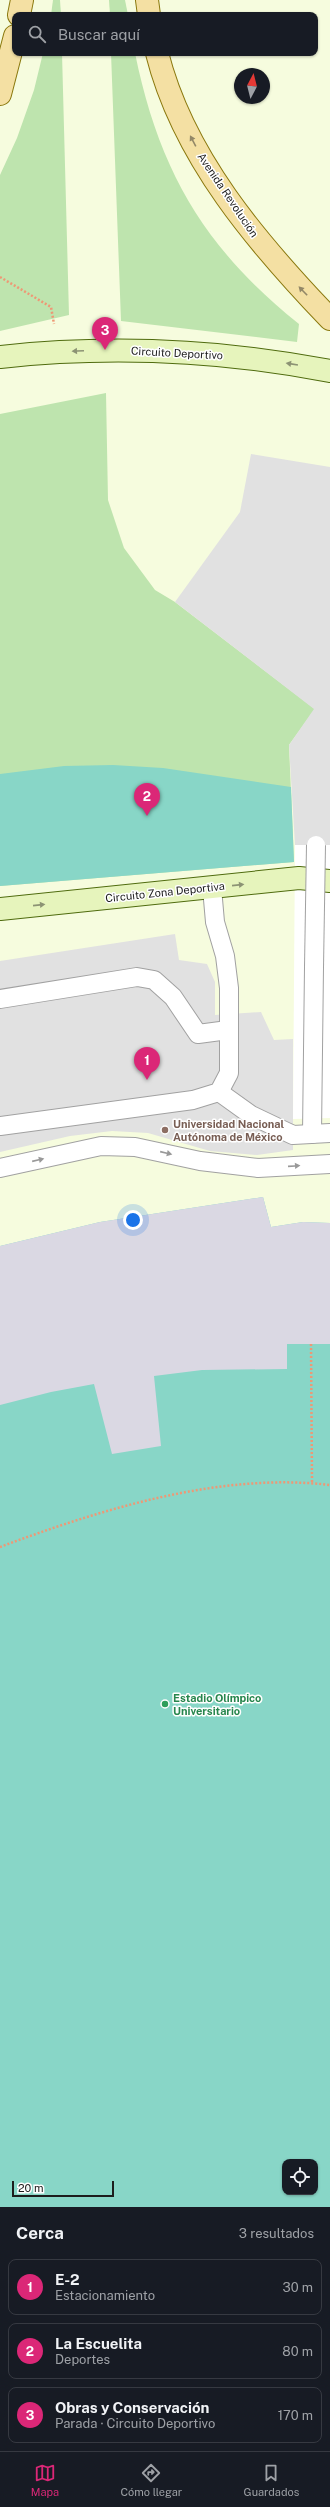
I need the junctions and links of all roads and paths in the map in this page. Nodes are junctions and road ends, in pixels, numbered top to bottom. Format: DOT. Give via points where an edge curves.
graph roads {
  1 [pos="22,0"];
  2 [pos="147,0"];
  3 [pos="20,12"];
  4 [pos="149,12"];
  5 [pos="12,48"];
  6 [pos="158,56"];
  7 [pos="0,94"];
  8 [pos="0,277"];
  9 [pos="330,319"];
  10 [pos="59,352"];
  11 [pos="0,357"];
  12 [pos="330,371"];
  13 [pos="316,845"];
  14 [pos="330,881"];
  15 [pos="212,888"];
  16 [pos="0,909"];
  17 [pos="0,999"];
  18 [pos="228,1030"];
  19 [pos="218,1092"];
  20 [pos="0,1126"];
  21 [pos="330,1132"];
  22 [pos="312,1134"];
  23 [pos="330,1164"];
  24 [pos="0,1168"];
  25 [pos="311,1344"];
  26 [pos="312,1483"];
  27 [pos="330,1485"];
  28 [pos="0,1547"];
  1 -- 3 [label="main road"];
  2 -- 4 [label="main road"];
  5 -- 7 [label="main road"];
  9 -- 6 [label="main road, Avenida Revolución, one-way" via="256,237 223,191 176,110"];
  8 -- 10 [label="path" via="51,307"];
  10 -- 11 [label="street, Circuito Deportivo"];
  12 -- 10 [label="street, Circuito Deportivo, one-way" via="224,355 105,350"];
  13 -- 22 [label="lane, bridge"];
  15 -- 14 [label="street, Circuito Zona Deportiva, one-way" via="299,878"];
  16 -- 15 [label="street, Circuito Zona Deportiva, one-way"];
  15 -- 18 [label="lane" via="215,922 225,956 229,988"];
  17 -- 18 [label="lane" via="137,977 154,980 173,997 198,1034"];
  18 -- 19 [label="lane" via="230,1073"];
  19 -- 20 [label="lane" via="193,1100"];
  19 -- 22 [label="lane" via="251,1115 293,1135"];
  21 -- 22 [label="lane"];
  24 -- 23 [label="lane, one-way" via="101,1146 135,1146 200,1161 258,1168"];
  25 -- 26 [label="path"];
  26 -- 27 [label="path"];
  26 -- 28 [label="path" via="228,1486 148,1500 58,1525"];
}
